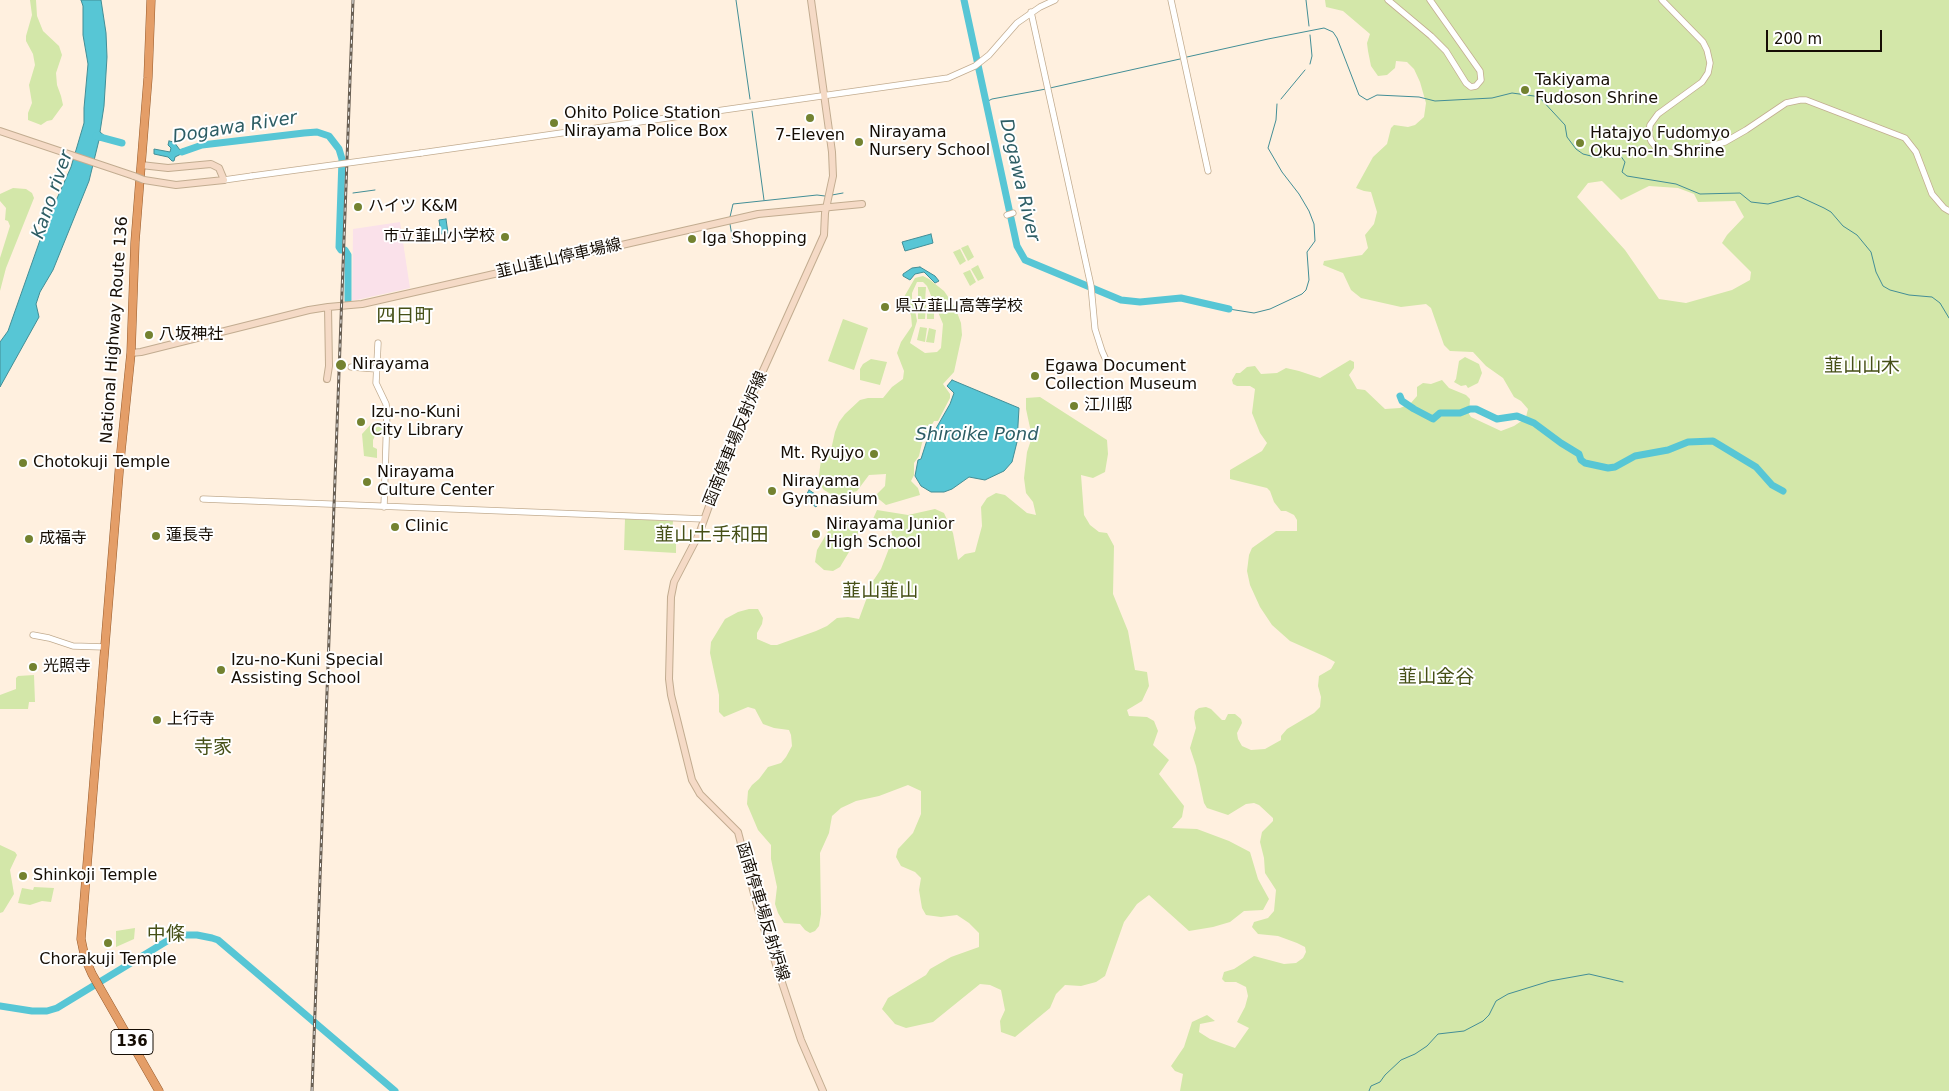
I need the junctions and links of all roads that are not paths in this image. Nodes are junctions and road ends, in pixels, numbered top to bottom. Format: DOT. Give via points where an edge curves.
graph roads {
  1 [pos="151,0"];
  2 [pos="812,0"];
  3 [pos="1056,0"];
  4 [pos="1171,0"];
  5 [pos="1388,0"];
  6 [pos="1430,0"];
  7 [pos="1662,0"];
  8 [pos="1031,12"];
  9 [pos="824,95"];
  10 [pos="0,131"];
  11 [pos="141,165"];
  12 [pos="1208,171"];
  13 [pos="224,180"];
  14 [pos="862,204"];
  15 [pos="827,206"];
  16 [pos="1949,211"];
  17 [pos="328,307"];
  18 [pos="378,343"];
  19 [pos="131,353"];
  20 [pos="351,367"];
  21 [pos="376,369"];
  22 [pos="1110,369"];
  23 [pos="327,379"];
  24 [pos="203,499"];
  25 [pos="384,507"];
  26 [pos="704,519"];
  27 [pos="33,635"];
  28 [pos="105,647"];
  29 [pos="159,1091"];
  30 [pos="823,1091"];
  1 -- 11 [label="highway, National Highway Route 136 / 136"];
  2 -- 9 [label="main road, 函南停車場反射炉線"];
  3 -- 8 [label="street"];
  4 -- 12 [label="street"];
  5 -- 6 [label="street" via="1446,51 1466,83 1476,86 1481,80 1480,71"];
  7 -- 16 [label="street" via="1703,42 1710,63 1702,82 1658,114 1650,125 1651,141 1658,150 1673,154 1725,142 1786,103 1806,100 1905,138 1916,152 1932,194"];
  8 -- 9 [label="street" via="1016,23 978,65 958,74 941,80"];
  8 -- 22 [label="street" via="1091,289 1094,329"];
  9 -- 13 [label="street, bridge"];
  9 -- 15 [label="main road, 函南停車場反射炉線" via="833,176"];
  10 -- 13 [label="main road, bridge" via="156,182 183,185"];
  11 -- 13 [label="main road" via="168,168 211,164 219,168"];
  11 -- 19 [label="highway, National Highway Route 136 / 136"];
  14 -- 15 [label="main road, 韮山韮山停車場線"];
  15 -- 17 [label="main road, 韮山韮山停車場線" via="758,214 362,304"];
  15 -- 26 [label="main road, 函南停車場反射炉線" via="822,240 758,384"];
  17 -- 19 [label="main road, 韮山韮山停車場線"];
  17 -- 23 [label="main road"];
  18 -- 21 [label="street"];
  19 -- 28 [label="highway, National Highway Route 136 / 136"];
  20 -- 21 [label="street"];
  21 -- 25 [label="street" via="376,382 387,412"];
  24 -- 25 [label="street"];
  25 -- 26 [label="street"];
  26 -- 30 [label="main road, 函南停車場反射炉線" via="672,588 670,688 692,780 700,794 738,832 765,931 801,1040"];
  27 -- 28 [label="street" via="73,646"];
  28 -- 29 [label="highway, National Highway Route 136 / 136" via="81,939 85,958"];
}
